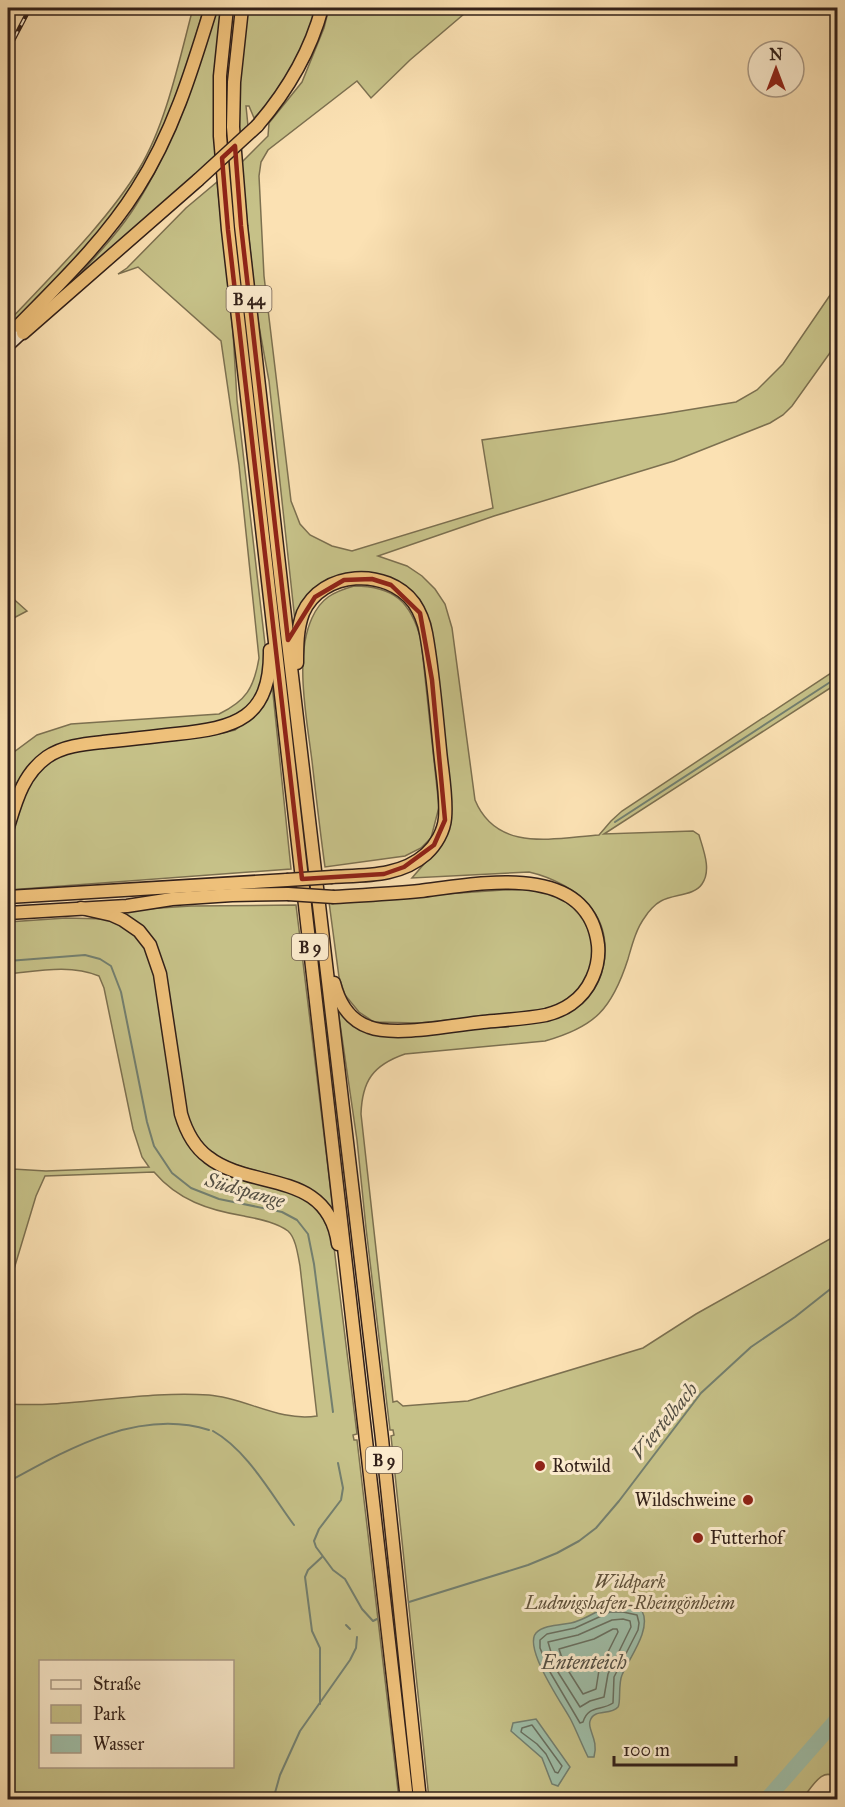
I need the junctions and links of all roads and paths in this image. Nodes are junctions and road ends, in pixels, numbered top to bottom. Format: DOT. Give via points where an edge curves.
graph roads {
  1 [pos="211,8"];
  2 [pos="227,8"];
  3 [pos="242,8"];
  4 [pos="322,8"];
  5 [pos="21,329"];
  6 [pos="8,336"];
  7 [pos="8,347"];
  8 [pos="273,622"];
  9 [pos="293,678"];
  10 [pos="8,827"];
  11 [pos="8,897"];
  12 [pos="81,908"];
  13 [pos="8,913"];
  14 [pos="326,953"];
  15 [pos="347,1272"];
  16 [pos="407,1800"];
  17 [pos="420,1800"];
  1 -- 5 [label="highway" via="176,114 138,188 86,256"];
  2 -- 8 [label="highway, B 44" via="220,76 220,136"];
  3 -- 9 [label="highway, B 44" via="234,82 240,215"];
  4 -- 5 [label="highway, bridge" via="303,62 257,126"];
  5 -- 6 [label="main road"];
  5 -- 7 [label="main road"];
  8 -- 10 [label="highway" via="267,686 243,719 215,730 90,743 56,752 25,781"];
  8 -- 15 [label="highway, B 9"];
  9 -- 11 [label="highway, bridge" via="304,613 328,587 353,579 381,581 400,590 420,613 432,680 445,820 427,854 384,874"];
  9 -- 14 [label="highway, B 9"];
  12 -- 13 [label="highway"];
  12 -- 14 [label="highway, bridge" via="232,895 334,897 523,883 564,894 574,901 589,917 597,938 598,961 580,996 546,1015 382,1030 362,1024 347,1012 337,994"];
  12 -- 15 [label="highway" via="123,920 150,945 160,974 181,1114 191,1139 222,1166 288,1185 315,1200 331,1221"];
  14 -- 17 [label="highway, B 9"];
  15 -- 16 [label="highway, B 9"];
}
